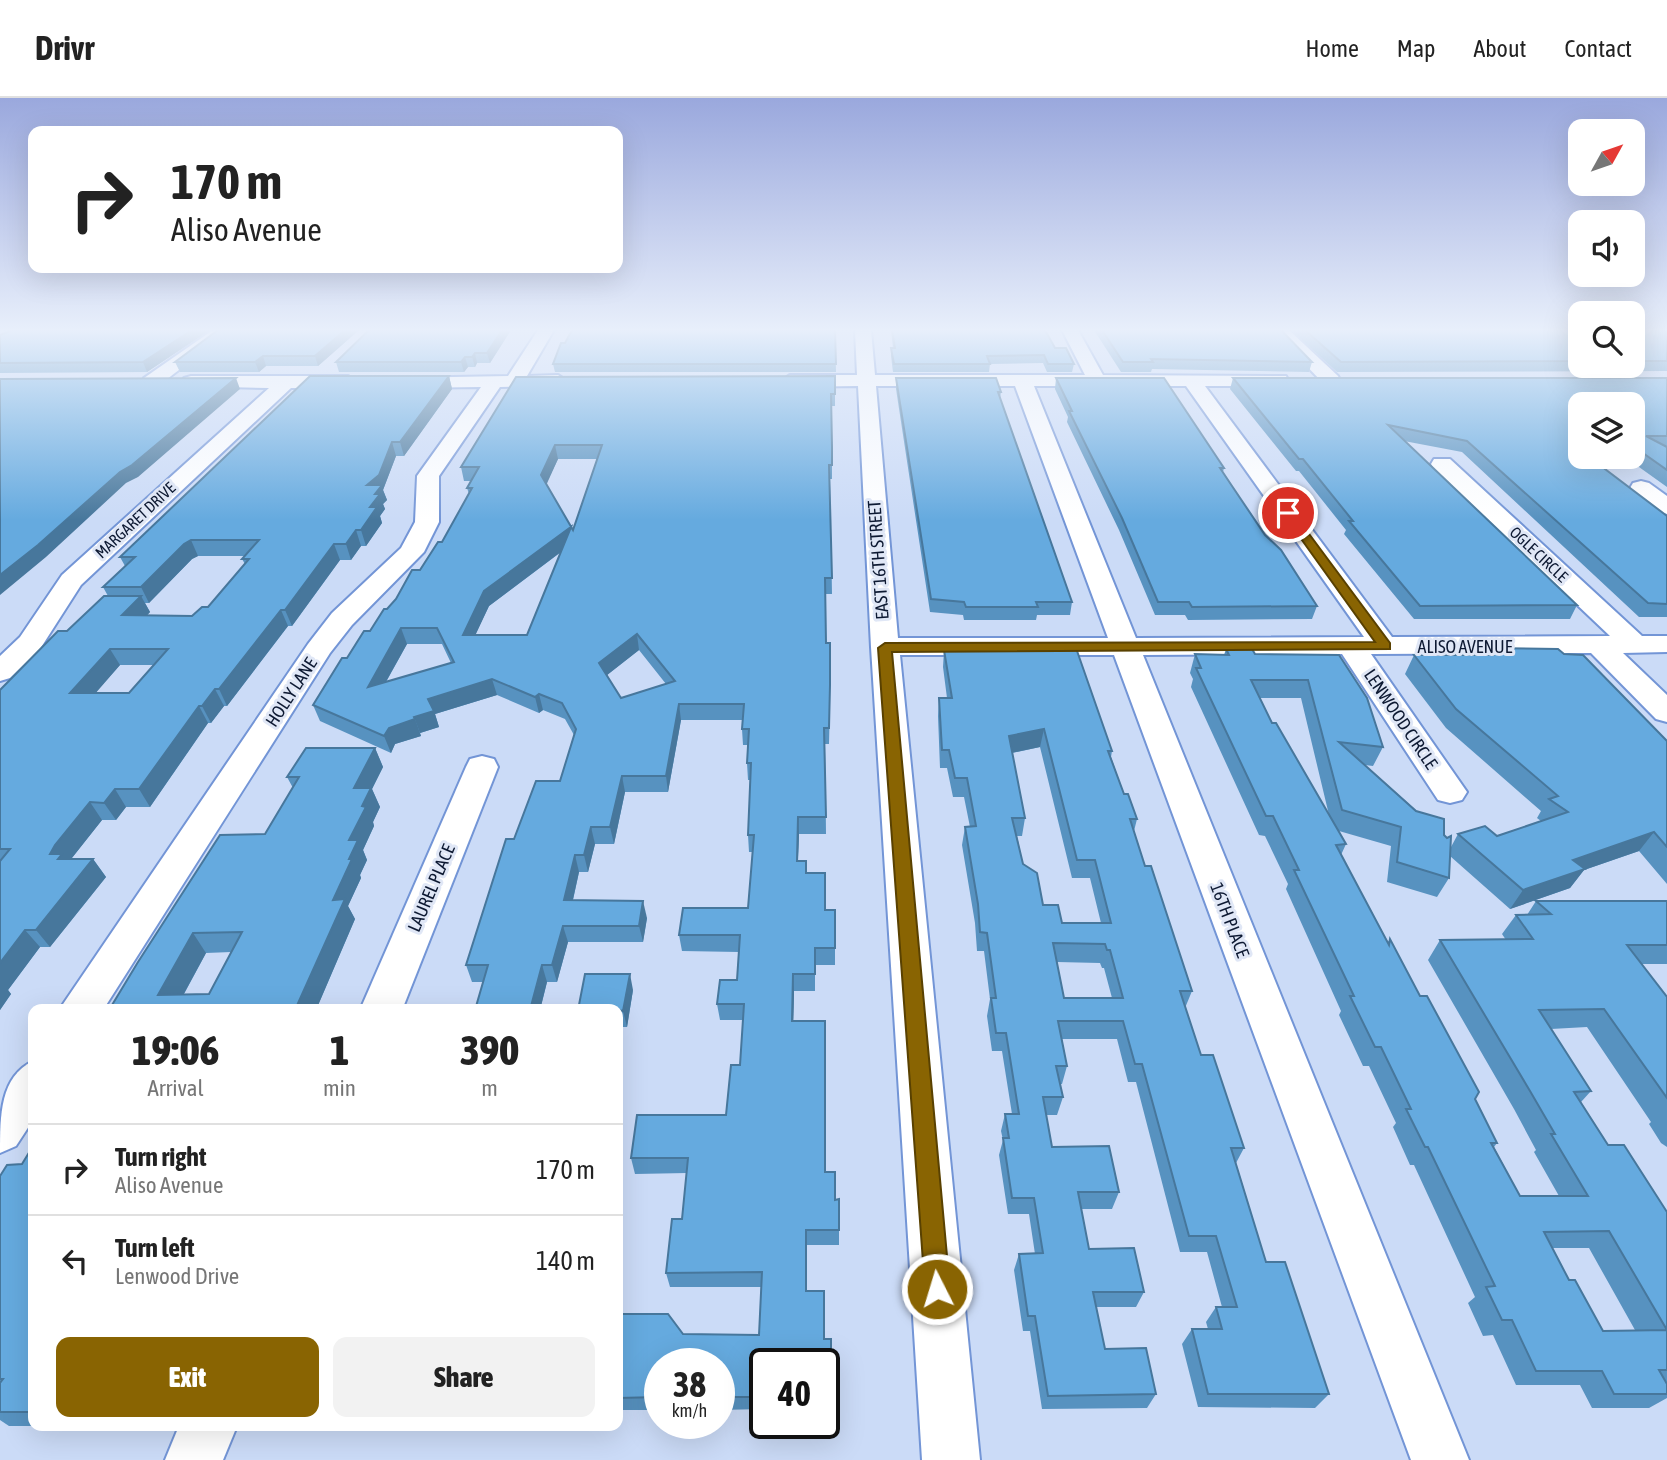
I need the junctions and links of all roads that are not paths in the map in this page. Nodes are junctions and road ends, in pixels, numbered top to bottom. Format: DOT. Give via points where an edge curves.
graph roads {
  1 [pos="273,394"];
  2 [pos="494,394"];
  3 [pos="866,394"];
  4 [pos="1027,394"];
  5 [pos="1201,394"];
  6 [pos="1442,464"];
  7 [pos="1642,488"];
  8 [pos="1667,507"];
  9 [pos="1667,644"];
  10 [pos="1599,645"];
  11 [pos="1636,645"];
  12 [pos="1351,646"];
  13 [pos="1385,646"];
  14 [pos="1124,647"];
  15 [pos="885,648"];
  16 [pos="0,672"];
  17 [pos="1667,712"];
  18 [pos="482,767"];
  19 [pos="1450,792"];
  20 [pos="84,1004"];
  21 [pos="383,1004"];
  22 [pos="28,1089"];
  23 [pos="0,1131"];
  24 [pos="206,1431"];
  25 [pos="194,1460"];
  26 [pos="951,1460"];
  27 [pos="1440,1460"];
  1 -- 16 [label="street, MARGARET DRIVE" via="71,580 30,643"];
  2 -- 20 [label="street, HOLLY LANE" via="428,476 427,522 412,552 342,619 318,650"];
  3 -- 15 [label="street, EAST 16TH STREET"];
  4 -- 14 [label="street, 16TH PLACE"];
  5 -- 13 [label="street"];
  6 -- 11 [label="street, OGLE CIRCLE"];
  7 -- 8 [label="street"];
  9 -- 11 [label="street, ALISO AVENUE"];
  10 -- 11 [label="street, ALISO AVENUE"];
  10 -- 13 [label="street, ALISO AVENUE"];
  10 -- 17 [label="street"];
  12 -- 13 [label="street, ALISO AVENUE"];
  12 -- 14 [label="street, ALISO AVENUE"];
  12 -- 19 [label="street, LENWOOD CIRCLE"];
  14 -- 15 [label="street, ALISO AVENUE"];
  14 -- 27 [label="street, 16TH PLACE"];
  15 -- 26 [label="street, EAST 16TH STREET"];
  18 -- 21 [label="street, LAUREL PLACE"];
  22 -- 23 [label="street"];
  24 -- 25 [label="street"];
}
